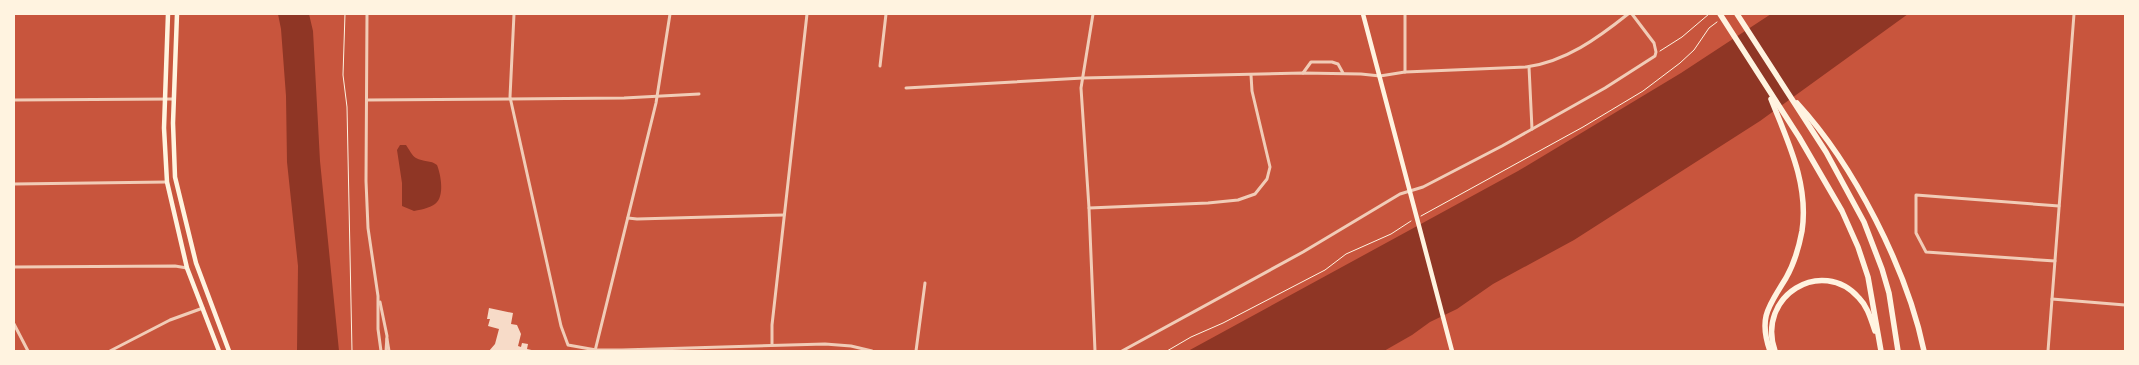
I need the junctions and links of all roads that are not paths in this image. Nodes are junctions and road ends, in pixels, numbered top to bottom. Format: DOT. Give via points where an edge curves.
graph roads {
  1 [pos="168,14"];
  2 [pos="177,14"];
  3 [pos="367,14"];
  4 [pos="514,14"];
  5 [pos="670,14"];
  6 [pos="807,14"];
  7 [pos="886,14"];
  8 [pos="1093,14"];
  9 [pos="1363,14"];
  10 [pos="1405,14"];
  11 [pos="1628,14"];
  12 [pos="1632,14"];
  13 [pos="1720,14"];
  14 [pos="1737,14"];
  15 [pos="2074,14"];
  16 [pos="880,66"];
  17 [pos="1529,67"];
  18 [pos="1405,72"];
  19 [pos="1304,73"];
  20 [pos="1343,73"];
  21 [pos="1251,75"];
  22 [pos="1380,76"];
  23 [pos="1084,78"];
  24 [pos="1767,87"];
  25 [pos="906,88"];
  26 [pos="1787,91"];
  27 [pos="699,94"];
  28 [pos="657,96"];
  29 [pos="510,97"];
  30 [pos="173,98"];
  31 [pos="165,99"];
  32 [pos="14,100"];
  33 [pos="367,100"];
  34 [pos="1532,129"];
  35 [pos="167,182"];
  36 [pos="14,184"];
  37 [pos="1410,191"];
  38 [pos="2059,206"];
  39 [pos="1089,208"];
  40 [pos="784,215"];
  41 [pos="628,218"];
  42 [pos="2055,261"];
  43 [pos="14,267"];
  44 [pos="187,268"];
  45 [pos="925,283"];
  46 [pos="378,296"];
  47 [pos="2052,299"];
  48 [pos="2125,304"];
  49 [pos="203,308"];
  50 [pos="14,324"];
  51 [pos="387,339"];
  52 [pos="1879,341"];
  53 [pos="772,345"];
  54 [pos="596,350"];
  55 [pos="28,351"];
  56 [pos="110,351"];
  57 [pos="219,351"];
  58 [pos="229,351"];
  59 [pos="381,351"];
  60 [pos="386,351"];
  61 [pos="389,351"];
  62 [pos="872,351"];
  63 [pos="916,351"];
  64 [pos="1095,351"];
  65 [pos="1122,351"];
  66 [pos="1452,351"];
  67 [pos="1770,351"];
  68 [pos="1775,351"];
  69 [pos="1881,351"];
  70 [pos="1898,351"];
  71 [pos="1924,351"];
  72 [pos="2048,351"];
  1 -- 31 [label="main road"];
  2 -- 30 [label="main road"];
  3 -- 33 [label="street"];
  4 -- 29 [label="street"];
  5 -- 28 [label="street"];
  6 -- 40 [label="street"];
  7 -- 16 [label="street"];
  8 -- 23 [label="street"];
  9 -- 22 [label="main road"];
  10 -- 18 [label="street"];
  11 -- 17 [label="street" via="1572,52"];
  12 -- 34 [label="street" via="1654,44 1655,56"];
  13 -- 24 [label="highway"];
  14 -- 26 [label="highway"];
  15 -- 38 [label="street"];
  17 -- 18 [label="street"];
  17 -- 34 [label="street"];
  18 -- 22 [label="street"];
  19 -- 20 [label="street"];
  19 -- 20 [label="street" via="1311,62 1323,61 1338,64"];
  19 -- 21 [label="street"];
  20 -- 22 [label="street"];
  21 -- 23 [label="street"];
  21 -- 39 [label="street" via="1252,91 1270,166 1267,179 1254,194 1238,200 1191,204"];
  22 -- 37 [label="main road"];
  23 -- 25 [label="street"];
  23 -- 39 [label="street" via="1081,88"];
  24 -- 52 [label="highway" via="1839,205 1858,246 1868,278"];
  24 -- 67 [label="highway" via="1799,173 1803,210 1797,252 1787,276 1772,298 1765,319 1764,334"];
  26 -- 70 [label="highway" via="1854,200 1874,246 1889,293"];
  26 -- 71 [label="highway" via="1817,124 1846,167 1909,295"];
  27 -- 28 [label="street"];
  28 -- 29 [label="street"];
  28 -- 41 [label="street"];
  29 -- 33 [label="street"];
  29 -- 54 [label="street" via="565,338 568,345"];
  30 -- 31 [label="street"];
  30 -- 58 [label="main road" via="175,177 178,192 196,263"];
  31 -- 32 [label="street"];
  31 -- 35 [label="main road"];
  33 -- 46 [label="street" via="368,228"];
  34 -- 37 [label="street"];
  35 -- 36 [label="street"];
  35 -- 44 [label="main road"];
  37 -- 65 [label="street" via="1400,194 1316,245"];
  37 -- 66 [label="main road"];
  38 -- 42 [label="street"];
  38 -- 42 [label="street" via="1916,195 1916,233 1926,252"];
  39 -- 64 [label="street"];
  40 -- 41 [label="street"];
  40 -- 53 [label="street"];
  41 -- 54 [label="street"];
  42 -- 47 [label="street"];
  43 -- 44 [label="street"];
  44 -- 49 [label="main road"];
  45 -- 63 [label="street"];
  46 -- 51 [label="street"];
  46 -- 59 [label="street"];
  47 -- 48 [label="street"];
  47 -- 72 [label="street"];
  49 -- 56 [label="street" via="170,320"];
  49 -- 57 [label="main road"];
  50 -- 55 [label="street"];
  51 -- 60 [label="street"];
  51 -- 61 [label="street"];
  52 -- 68 [label="highway" via="1868,311 1860,298 1835,282 1811,282 1797,287 1783,298 1774,312 1771,326"];
  52 -- 69 [label="highway"];
  53 -- 54 [label="street"];
  53 -- 62 [label="street" via="835,345"];
}
